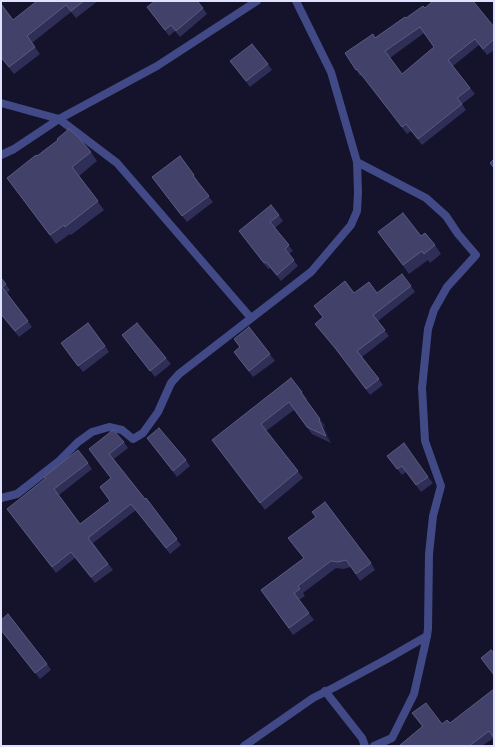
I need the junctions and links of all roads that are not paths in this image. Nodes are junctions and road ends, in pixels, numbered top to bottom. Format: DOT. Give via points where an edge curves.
graph roads {
  1 [pos="257,1"];
  2 [pos="296,1"];
  3 [pos="1,103"];
  4 [pos="59,119"];
  5 [pos="1,155"];
  6 [pos="357,162"];
  7 [pos="251,318"];
  8 [pos="1,498"];
  9 [pos="427,636"];
  10 [pos="325,691"];
  11 [pos="244,746"];
  12 [pos="365,746"];
  13 [pos="374,746"];
  1 -- 4 [label="street" via="157,66"];
  2 -- 6 [label="street" via="331,72"];
  3 -- 4 [label="street"];
  4 -- 5 [label="street"];
  4 -- 7 [label="street" via="117,163"];
  6 -- 7 [label="street" via="358,193 351,226 311,272"];
  6 -- 9 [label="street" via="426,198 446,216 476,255 447,287 434,310 428,329 422,388 425,441 440,486 433,516 429,554"];
  7 -- 8 [label="street" via="179,374 171,383 158,412 143,433 133,439 122,430 109,427 92,432 17,494"];
  9 -- 10 [label="street"];
  9 -- 13 [label="street" via="414,694 392,738"];
  10 -- 11 [label="street"];
  10 -- 12 [label="street" via="362,738"];
}
